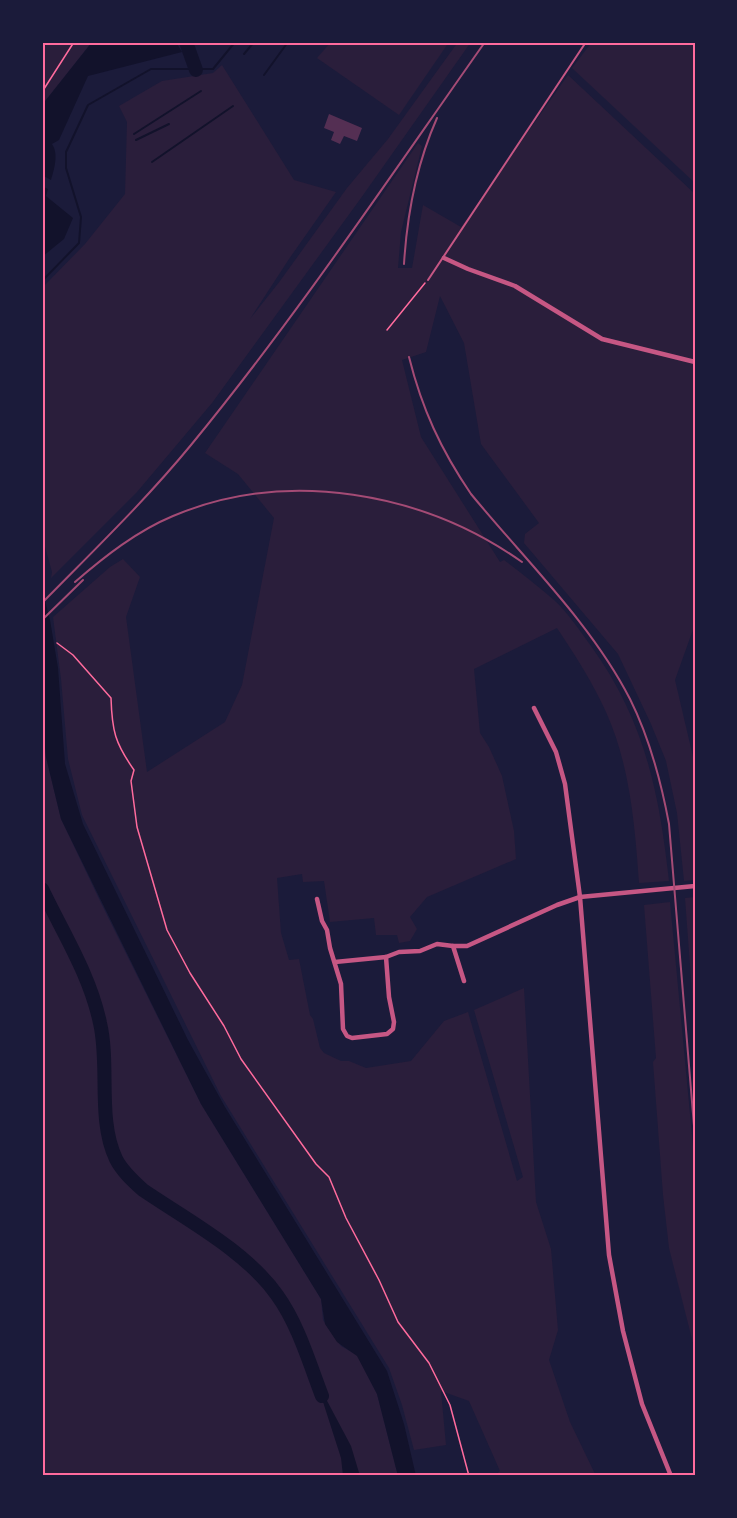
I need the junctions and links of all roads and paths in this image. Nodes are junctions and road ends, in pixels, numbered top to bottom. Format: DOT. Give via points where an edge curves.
graph roads {
  1 [pos="74,42"];
  2 [pos="586,42"];
  3 [pos="42,92"];
  4 [pos="444,258"];
  5 [pos="428,280"];
  6 [pos="387,330"];
  7 [pos="695,362"];
  8 [pos="57,643"];
  9 [pos="534,708"];
  10 [pos="692,886"];
  11 [pos="580,897"];
  12 [pos="318,899"];
  13 [pos="453,946"];
  14 [pos="386,957"];
  15 [pos="335,962"];
  16 [pos="464,981"];
  17 [pos="469,1476"];
  18 [pos="671,1476"];
  1 -- 3 [label="path"];
  2 -- 4 [label="lane"];
  4 -- 5 [label="lane"];
  4 -- 7 [label="street" via="515,286 602,339"];
  5 -- 6 [label="path"];
  8 -- 17 [label="path" via="73,655 111,698 111,724 119,749 135,770 131,781 137,827 167,930 241,1059 329,1177 398,1322 429,1363 450,1405"];
  9 -- 11 [label="street" via="556,752 565,784"];
  10 -- 11 [label="street"];
  11 -- 13 [label="street" via="467,946"];
  11 -- 18 [label="street" via="609,1255 642,1404"];
  12 -- 15 [label="street"];
  13 -- 14 [label="street" via="437,944"];
  13 -- 16 [label="street"];
  14 -- 15 [label="street"];
  14 -- 15 [label="street" via="392,1031 355,1038 344,1034"];
}
